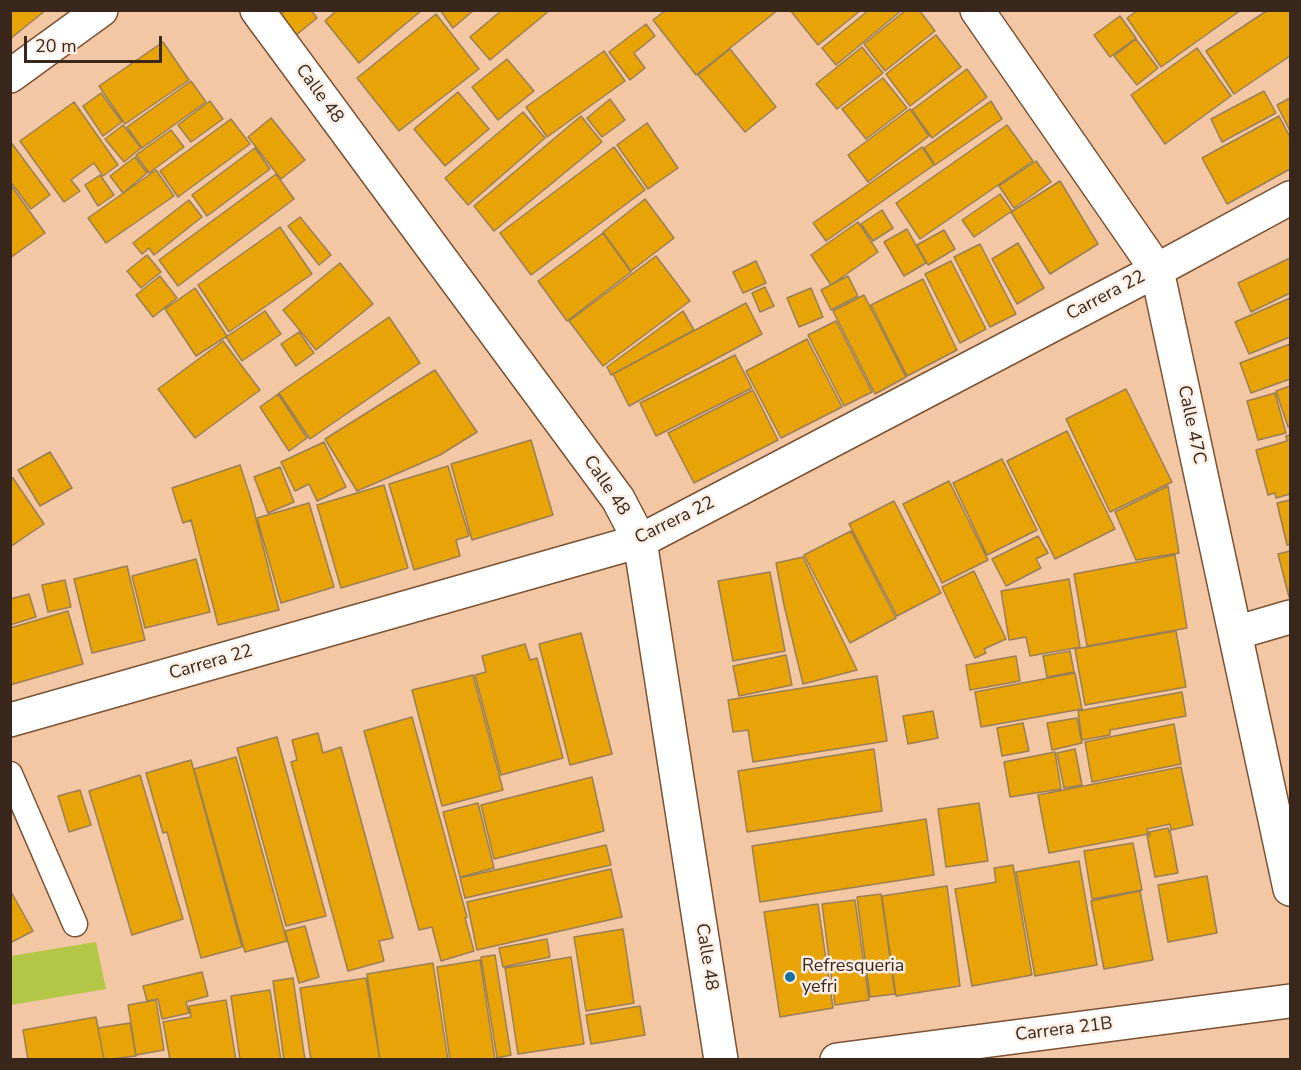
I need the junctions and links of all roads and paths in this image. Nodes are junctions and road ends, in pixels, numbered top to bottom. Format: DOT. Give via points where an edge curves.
graph roads {
  1 [pos="101,10"];
  2 [pos="257,10"];
  3 [pos="977,10"];
  4 [pos="10,76"];
  5 [pos="1290,198"];
  6 [pos="1157,270"];
  7 [pos="640,541"];
  8 [pos="1290,617"];
  9 [pos="1235,633"];
  10 [pos="10,720"];
  11 [pos="10,774"];
  12 [pos="1290,889"];
  13 [pos="75,924"];
  14 [pos="1290,1001"];
  15 [pos="722,1059"];
  16 [pos="837,1059"];
  1 -- 4 [label="street"];
  2 -- 7 [label="street, Calle 48" via="618,499"];
  3 -- 6 [label="street, Calle 47C"];
  5 -- 6 [label="street, Carrera 22"];
  6 -- 7 [label="street, Carrera 22"];
  6 -- 9 [label="street, Calle 47C"];
  7 -- 10 [label="street, Carrera 22"];
  7 -- 15 [label="street, Calle 48"];
  8 -- 9 [label="street"];
  9 -- 12 [label="street, Calle 47C"];
  11 -- 13 [label="lane"];
  14 -- 16 [label="street, Carrera 21B"];
}
